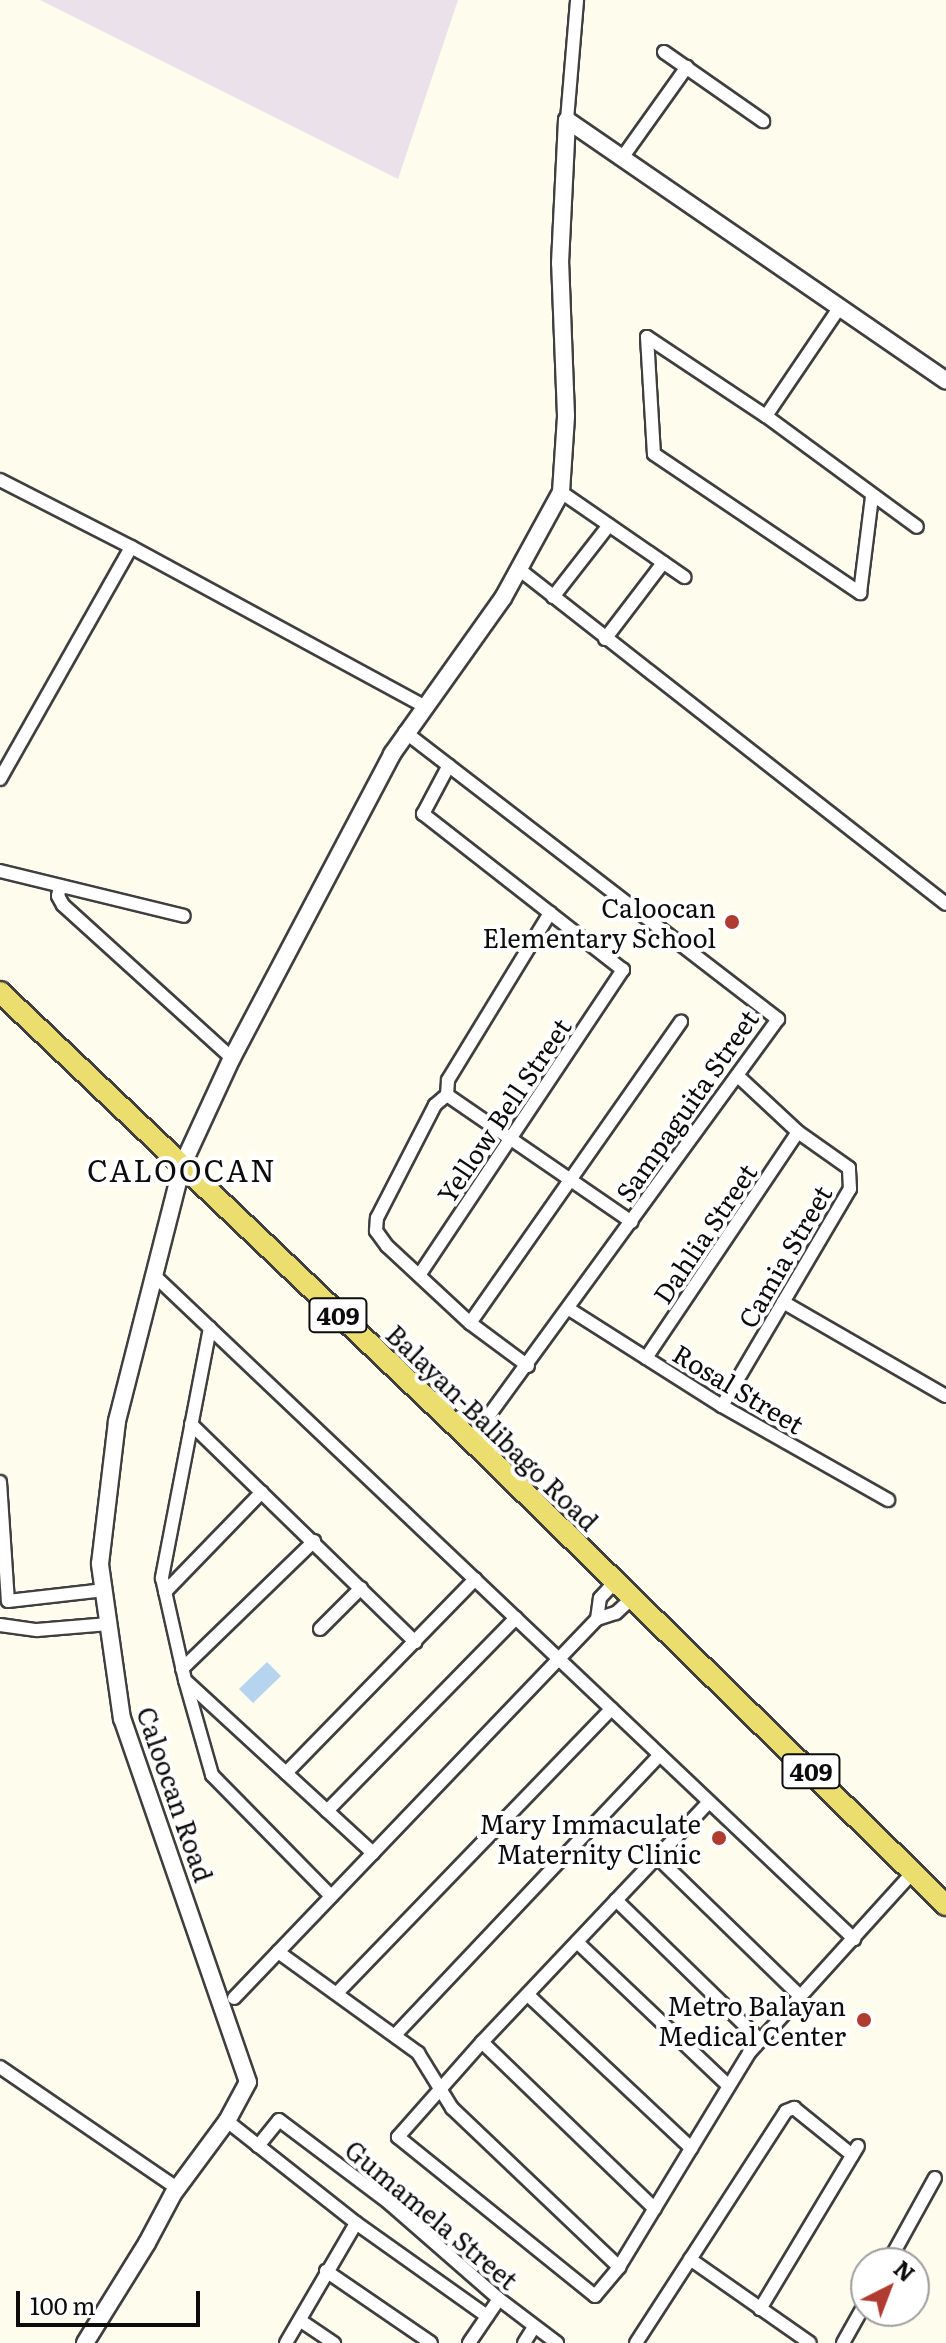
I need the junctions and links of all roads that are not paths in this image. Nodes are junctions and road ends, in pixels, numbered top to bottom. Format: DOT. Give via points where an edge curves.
graph roads {
  1 [pos="577,0"];
  2 [pos="664,52"];
  3 [pos="687,67"];
  4 [pos="567,120"];
  5 [pos="763,121"];
  6 [pos="622,158"];
  7 [pos="839,308"];
  8 [pos="946,380"];
  9 [pos="766,416"];
  10 [pos="0,480"];
  11 [pos="561,492"];
  12 [pos="872,496"];
  13 [pos="609,525"];
  14 [pos="917,527"];
  15 [pos="131,547"];
  16 [pos="663,563"];
  17 [pos="520,570"];
  18 [pos="684,577"];
  19 [pos="553,597"];
  20 [pos="605,639"];
  21 [pos="424,706"];
  22 [pos="405,732"];
  23 [pos="449,765"];
  24 [pos="0,779"];
  25 [pos="0,871"];
  26 [pos="60,886"];
  27 [pos="946,904"];
  28 [pos="550,913"];
  29 [pos="184,916"];
  30 [pos="0,992"];
  31 [pos="681,1022"];
  32 [pos="232,1058"];
  33 [pos="738,1076"];
  34 [pos="447,1095"];
  35 [pos="798,1132"];
  36 [pos="511,1138"];
  37 [pos="182,1166"];
  38 [pos="571,1180"];
  39 [pos="632,1222"];
  40 [pos="420,1274"];
  41 [pos="157,1278"];
  42 [pos="783,1302"];
  43 [pos="569,1309"];
  44 [pos="470,1323"];
  45 [pos="210,1328"];
  46 [pos="646,1358"];
  47 [pos="528,1366"];
  48 [pos="946,1396"];
  49 [pos="722,1406"];
  50 [pos="191,1424"];
  51 [pos="471,1440"];
  52 [pos="0,1482"];
  53 [pos="262,1492"];
  54 [pos="888,1500"];
  55 [pos="314,1541"];
  56 [pos="475,1579"];
  57 [pos="616,1581"];
  58 [pos="361,1588"];
  59 [pos="104,1590"];
  60 [pos="165,1592"];
  61 [pos="633,1597"];
  62 [pos="516,1618"];
  63 [pos="597,1619"];
  64 [pos="109,1624"];
  65 [pos="0,1625"];
  66 [pos="320,1629"];
  67 [pos="415,1642"];
  68 [pos="559,1659"];
  69 [pos="183,1674"];
  70 [pos="611,1709"];
  71 [pos="660,1755"];
  72 [pos="286,1773"];
  73 [pos="709,1802"];
  74 [pos="327,1811"];
  75 [pos="373,1853"];
  76 [pos="657,1857"];
  77 [pos="913,1872"];
  78 [pos="331,1896"];
  79 [pos="616,1900"];
  80 [pos="946,1905"];
  81 [pos="854,1939"];
  82 [pos="577,1942"];
  83 [pos="278,1952"];
  84 [pos="337,1993"];
  85 [pos="528,1995"];
  86 [pos="801,1997"];
  87 [pos="234,1998"];
  88 [pos="396,2034"];
  89 [pos="760,2040"];
  90 [pos="482,2042"];
  91 [pos="0,2067"];
  92 [pos="729,2086"];
  93 [pos="441,2089"];
  94 [pos="227,2121"];
  95 [pos="258,2146"];
  96 [pos="691,2148"];
  97 [pos="935,2178"];
  98 [pos="177,2188"];
  99 [pos="655,2209"];
  100 [pos="356,2223"];
  101 [pos="897,2247"];
  102 [pos="690,2259"];
  103 [pos="619,2267"];
  104 [pos="326,2271"];
  105 [pos="499,2299"];
  106 [pos="760,2309"];
  107 [pos="487,2316"];
  108 [pos="301,2321"];
  109 [pos="534,2327"];
  110 [pos="85,2343"];
  111 [pos="286,2343"];
  112 [pos="334,2343"];
  113 [pos="431,2343"];
  114 [pos="469,2343"];
  115 [pos="524,2343"];
  116 [pos="557,2343"];
  117 [pos="636,2343"];
  118 [pos="810,2343"];
  1 -- 4 [label="street"];
  2 -- 3 [label="street"];
  3 -- 5 [label="street"];
  3 -- 6 [label="street"];
  4 -- 6 [label="street"];
  4 -- 11 [label="street" via="560,263 566,416"];
  6 -- 7 [label="street"];
  7 -- 8 [label="street"];
  7 -- 9 [label="street"];
  9 -- 12 [label="street"];
  9 -- 12 [label="street" via="647,337 654,454 860,593"];
  10 -- 15 [label="street"];
  11 -- 13 [label="street"];
  11 -- 17 [label="street, Caloocan Road"];
  12 -- 14 [label="street"];
  13 -- 16 [label="street"];
  13 -- 19 [label="street"];
  15 -- 21 [label="street"];
  15 -- 24 [label="street"];
  16 -- 18 [label="street"];
  16 -- 20 [label="street"];
  17 -- 19 [label="street"];
  17 -- 21 [label="street, Caloocan Road"];
  19 -- 20 [label="street"];
  20 -- 27 [label="street"];
  21 -- 22 [label="street, Caloocan Road"];
  22 -- 23 [label="street, Sampaguita Street"];
  22 -- 32 [label="street, Caloocan Road"];
  23 -- 28 [label="street" via="423,814"];
  23 -- 33 [label="street, Sampaguita Street" via="778,1019"];
  25 -- 26 [label="street"];
  26 -- 29 [label="street"];
  26 -- 32 [label="street" via="63,905"];
  28 -- 34 [label="street" via="448,1080"];
  28 -- 36 [label="street, Yellow Bell Street" via="623,970"];
  30 -- 37 [label="main road, Balayan-Balibago Road / 409"];
  31 -- 38 [label="street"];
  32 -- 37 [label="street, Caloocan Road"];
  33 -- 35 [label="street, Camia Street"];
  33 -- 39 [label="street, Sampaguita Street"];
  34 -- 36 [label="street"];
  34 -- 40 [label="street" via="435,1105 377,1218 376,1231 387,1246"];
  35 -- 42 [label="street, Camia Street" via="849,1168 850,1189"];
  35 -- 46 [label="street, Dahlia Street"];
  36 -- 38 [label="street"];
  36 -- 40 [label="street, Yellow Bell Street"];
  37 -- 51 [label="main road, Balayan-Balibago Road / 409"];
  37 -- 59 [label="street, Caloocan Road" via="117,1421 100,1564"];
  38 -- 39 [label="street"];
  38 -- 44 [label="street"];
  39 -- 43 [label="street, Sampaguita Street"];
  40 -- 44 [label="street"];
  41 -- 45 [label="street"];
  42 -- 48 [label="street"];
  42 -- 49 [label="street, Camia Street"];
  43 -- 46 [label="street, Rosal Street"];
  43 -- 47 [label="street, Sampaguita Street"];
  44 -- 47 [label="street"];
  45 -- 50 [label="street"];
  45 -- 56 [label="street"];
  46 -- 49 [label="street, Rosal Street"];
  47 -- 51 [label="street, Sampaguita Street"];
  49 -- 54 [label="street, Rosal Street"];
  50 -- 53 [label="street"];
  50 -- 60 [label="street" via="162,1578"];
  51 -- 57 [label="main road, Balayan-Balibago Road / 409"];
  52 -- 59 [label="street" via="8,1601"];
  53 -- 55 [label="street"];
  53 -- 60 [label="street"];
  55 -- 58 [label="street"];
  55 -- 69 [label="street"];
  56 -- 62 [label="street"];
  56 -- 67 [label="street"];
  57 -- 61 [label="main road, Balayan-Balibago Road / 409"];
  57 -- 63 [label="street" via="600,1598"];
  58 -- 66 [label="street"];
  58 -- 67 [label="street"];
  59 -- 64 [label="street, Caloocan Road"];
  60 -- 69 [label="street"];
  61 -- 63 [label="street" via="616,1613"];
  61 -- 77 [label="main road, Balayan-Balibago Road / 409"];
  62 -- 68 [label="street"];
  62 -- 74 [label="street"];
  63 -- 68 [label="street"];
  64 -- 65 [label="street" via="37,1630"];
  64 -- 94 [label="street, Caloocan Road" via="122,1719 248,2082"];
  67 -- 72 [label="street"];
  68 -- 70 [label="street"];
  68 -- 75 [label="street"];
  69 -- 72 [label="street"];
  69 -- 78 [label="street" via="212,1775"];
  70 -- 71 [label="street"];
  70 -- 84 [label="street"];
  71 -- 73 [label="street"];
  71 -- 88 [label="street"];
  72 -- 74 [label="street"];
  73 -- 76 [label="street"];
  73 -- 81 [label="street"];
  74 -- 75 [label="street"];
  75 -- 78 [label="street"];
  76 -- 79 [label="street"];
  76 -- 86 [label="street"];
  77 -- 80 [label="main road, Balayan-Balibago Road / 409"];
  77 -- 81 [label="street"];
  78 -- 83 [label="street"];
  79 -- 82 [label="street"];
  79 -- 89 [label="street"];
  81 -- 86 [label="street"];
  82 -- 85 [label="street"];
  82 -- 92 [label="street"];
  83 -- 84 [label="street"];
  83 -- 87 [label="street"];
  84 -- 88 [label="street"];
  85 -- 90 [label="street"];
  85 -- 96 [label="street"];
  86 -- 89 [label="street"];
  88 -- 93 [label="street" via="418,2053"];
  89 -- 92 [label="street"];
  90 -- 93 [label="street"];
  90 -- 99 [label="street"];
  91 -- 98 [label="street"];
  92 -- 96 [label="street"];
  93 -- 103 [label="street" via="452,2108"];
  93 -- 103 [label="street" via="398,2137 595,2296"];
  94 -- 95 [label="street"];
  94 -- 98 [label="street, Caloocan Road"];
  95 -- 100 [label="street"];
  95 -- 105 [label="street, Gumamela Street" via="279,2120 434,2240"];
  96 -- 99 [label="street"];
  97 -- 101 [label="street"];
  98 -- 110 [label="street, Caloocan Road"];
  99 -- 103 [label="street"];
  100 -- 104 [label="street"];
  100 -- 107 [label="street"];
  102 -- 106 [label="street"];
  102 -- 106 [label="street" via="786,2111 794,2108 855,2151"];
  102 -- 117 [label="street"];
  104 -- 108 [label="street"];
  104 -- 113 [label="street"];
  105 -- 107 [label="street"];
  105 -- 109 [label="street, Gumamela Street"];
  106 -- 118 [label="street"];
  107 -- 114 [label="street"];
  108 -- 111 [label="street"];
  108 -- 112 [label="street"];
  109 -- 115 [label="street"];
  109 -- 116 [label="street, Gumamela Street"];
}
